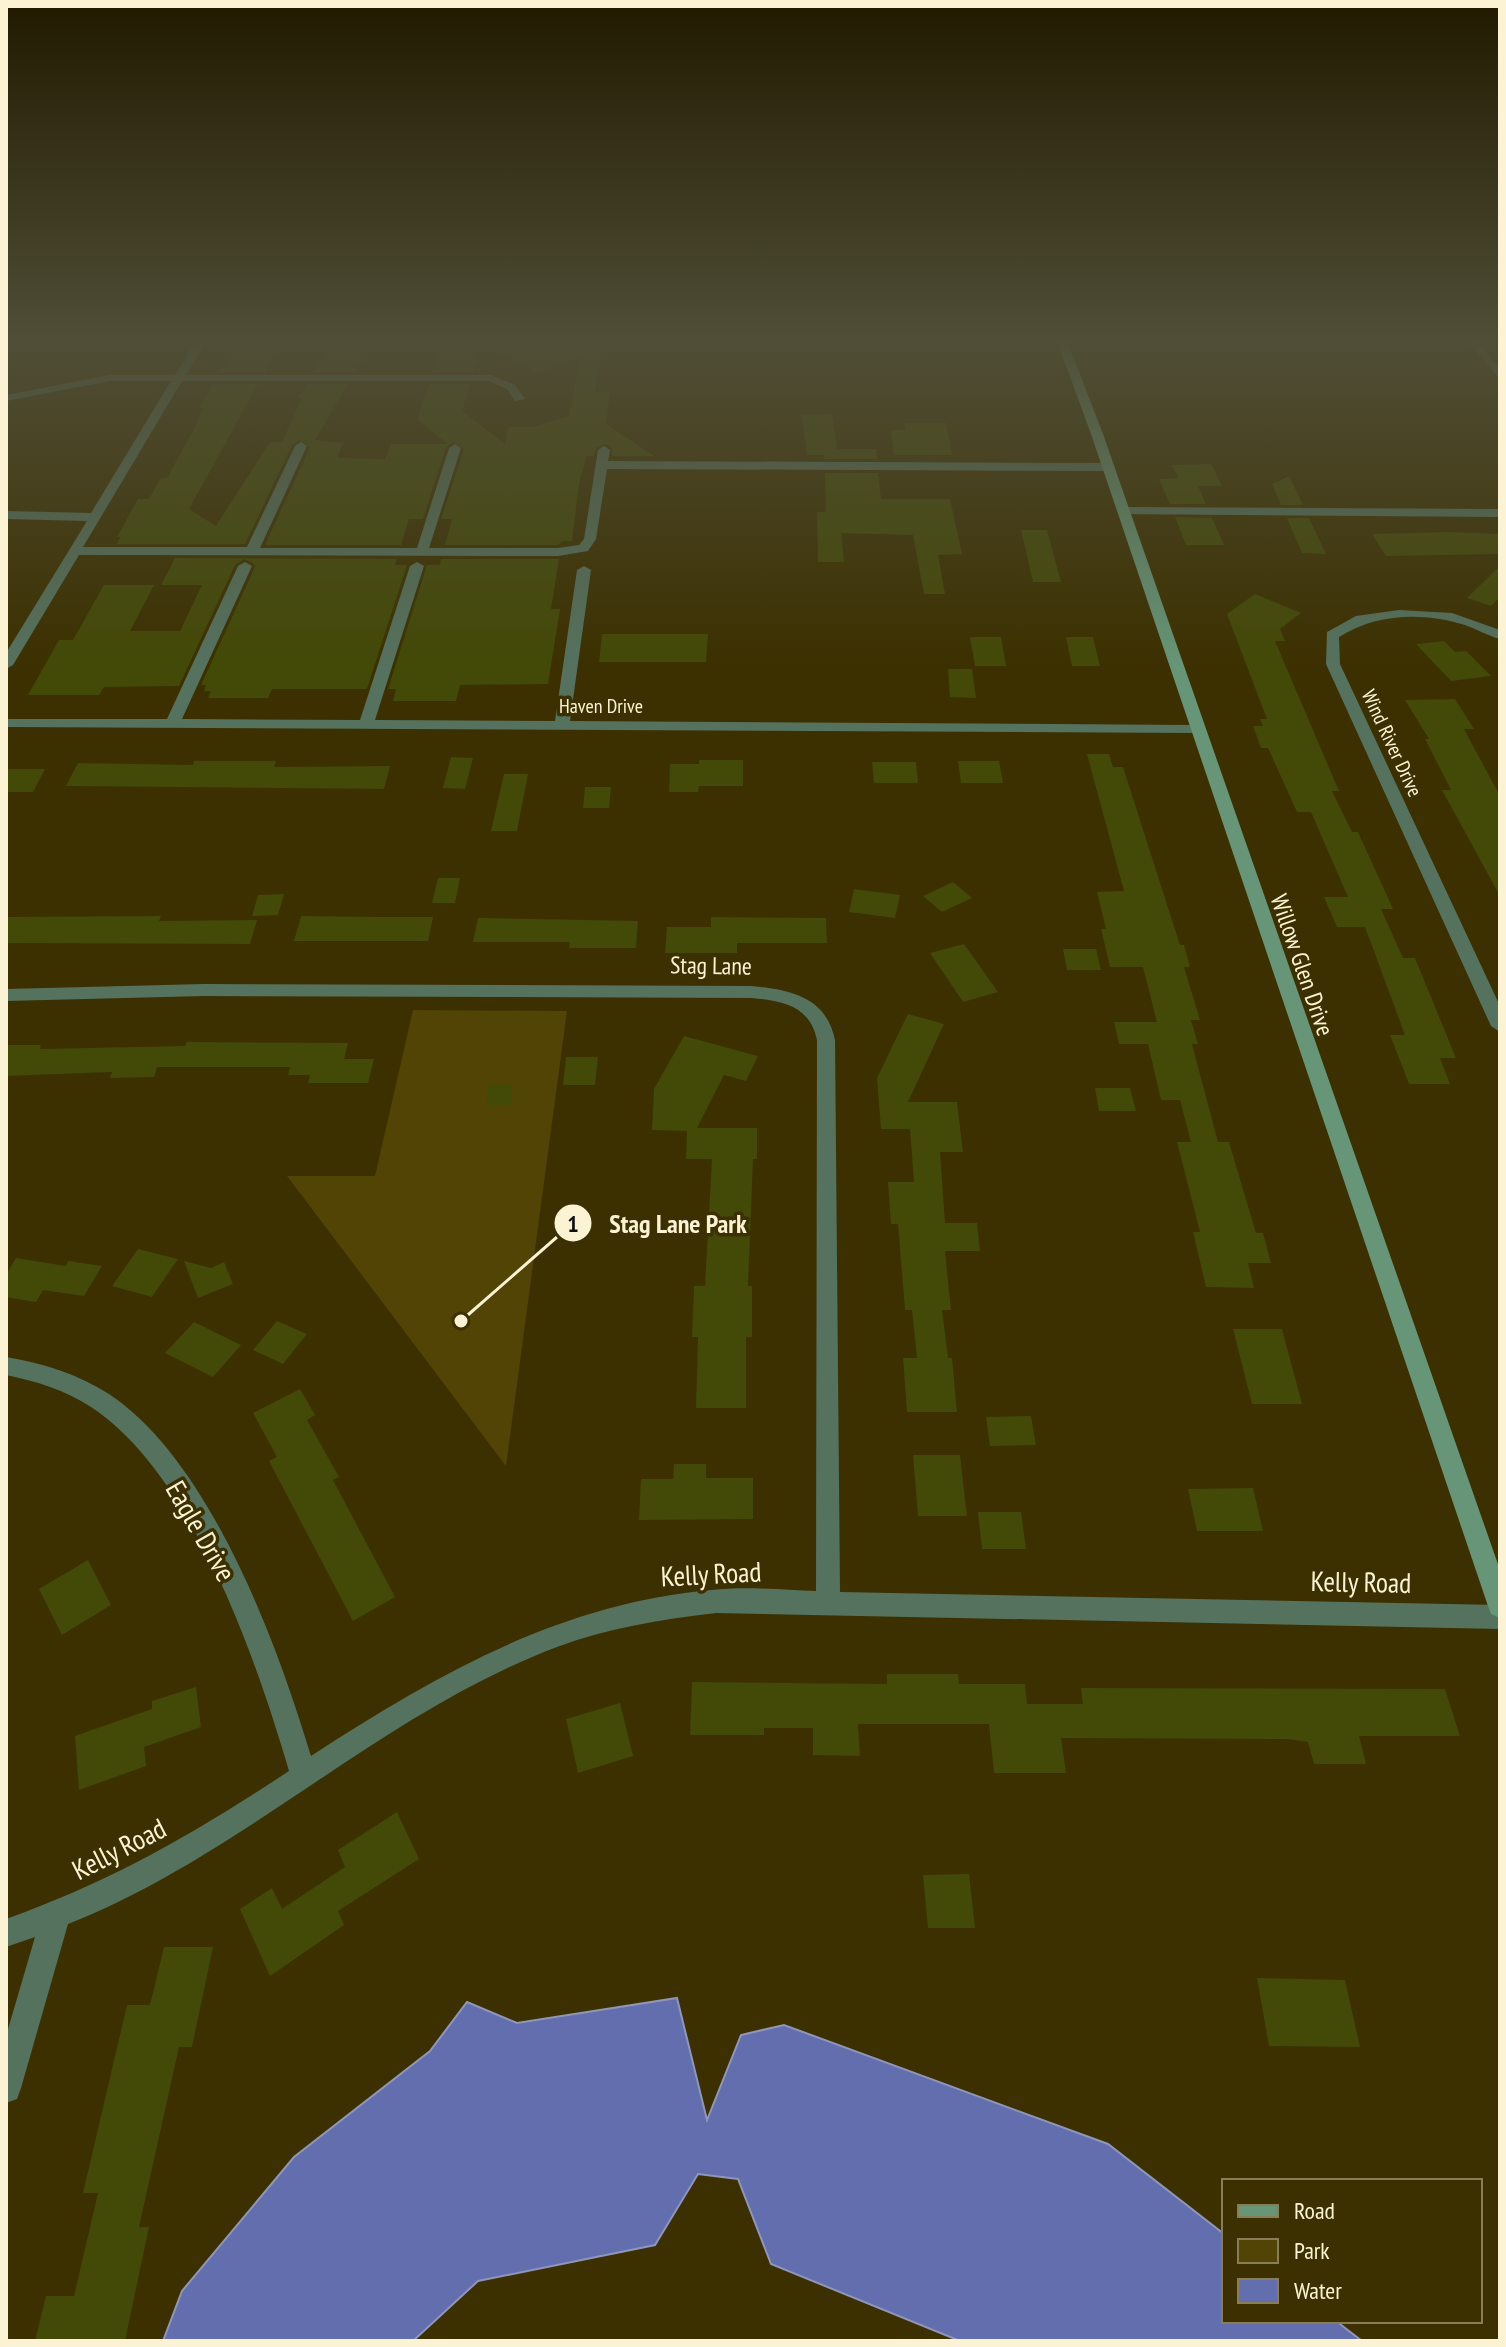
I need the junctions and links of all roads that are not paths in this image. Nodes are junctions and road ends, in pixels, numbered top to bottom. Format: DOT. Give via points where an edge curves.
graph roads {
  1 [pos="136,448"];
  2 [pos="300,448"];
  3 [pos="455,448"];
  4 [pos="1099,448"];
  5 [pos="604,450"];
  6 [pos="601,465"];
  7 [pos="1106,467"];
  8 [pos="1122,511"];
  9 [pos="1500,513"];
  10 [pos="6,515"];
  11 [pos="92,517"];
  12 [pos="73,551"];
  13 [pos="252,551"];
  14 [pos="419,559"];
  15 [pos="245,566"];
  16 [pos="584,570"];
  17 [pos="1500,635"];
  18 [pos="6,665"];
  19 [pos="6,723"];
  20 [pos="173,723"];
  21 [pos="366,725"];
  22 [pos="562,725"];
  23 [pos="1196,729"];
  24 [pos="6,995"];
  25 [pos="1500,1026"];
  26 [pos="6,1366"];
  27 [pos="828,1603"];
  28 [pos="1500,1606"];
  29 [pos="1500,1617"];
  30 [pos="304,1777"];
  31 [pos="56,1915"];
  32 [pos="6,1933"];
  33 [pos="6,2088"];
  1 -- 11 [label="street"];
  2 -- 13 [label="street"];
  3 -- 14 [label="street"];
  4 -- 7 [label="main road, Willow Glen Drive"];
  5 -- 6 [label="street"];
  6 -- 7 [label="street"];
  6 -- 14 [label="street" via="590,539 583,548"];
  7 -- 8 [label="main road, Willow Glen Drive"];
  8 -- 9 [label="street"];
  8 -- 23 [label="main road, Willow Glen Drive"];
  10 -- 11 [label="street"];
  11 -- 12 [label="street"];
  12 -- 13 [label="street"];
  12 -- 18 [label="street"];
  13 -- 14 [label="street"];
  14 -- 21 [label="street"];
  15 -- 20 [label="street"];
  16 -- 22 [label="street"];
  17 -- 25 [label="street, Wind River Drive" via="1479,623 1409,613 1362,618 1332,635 1333,664"];
  19 -- 20 [label="street, Haven Drive"];
  20 -- 21 [label="street, Haven Drive"];
  21 -- 22 [label="street, Haven Drive"];
  22 -- 23 [label="street, Haven Drive"];
  23 -- 28 [label="main road, Willow Glen Drive"];
  24 -- 27 [label="street, Stag Lane" via="189,990 752,992 789,997 815,1011 826,1040"];
  26 -- 30 [label="street, Eagle Drive" via="85,1391 111,1408 153,1451 218,1554 259,1640"];
  27 -- 29 [label="street, Kelly Road"];
  27 -- 30 [label="street, Kelly Road" via="716,1601 660,1606 606,1619 497,1660"];
  30 -- 31 [label="street, Kelly Road" via="145,1875"];
  31 -- 32 [label="street, Kelly Road"];
  31 -- 33 [label="street"];
}
